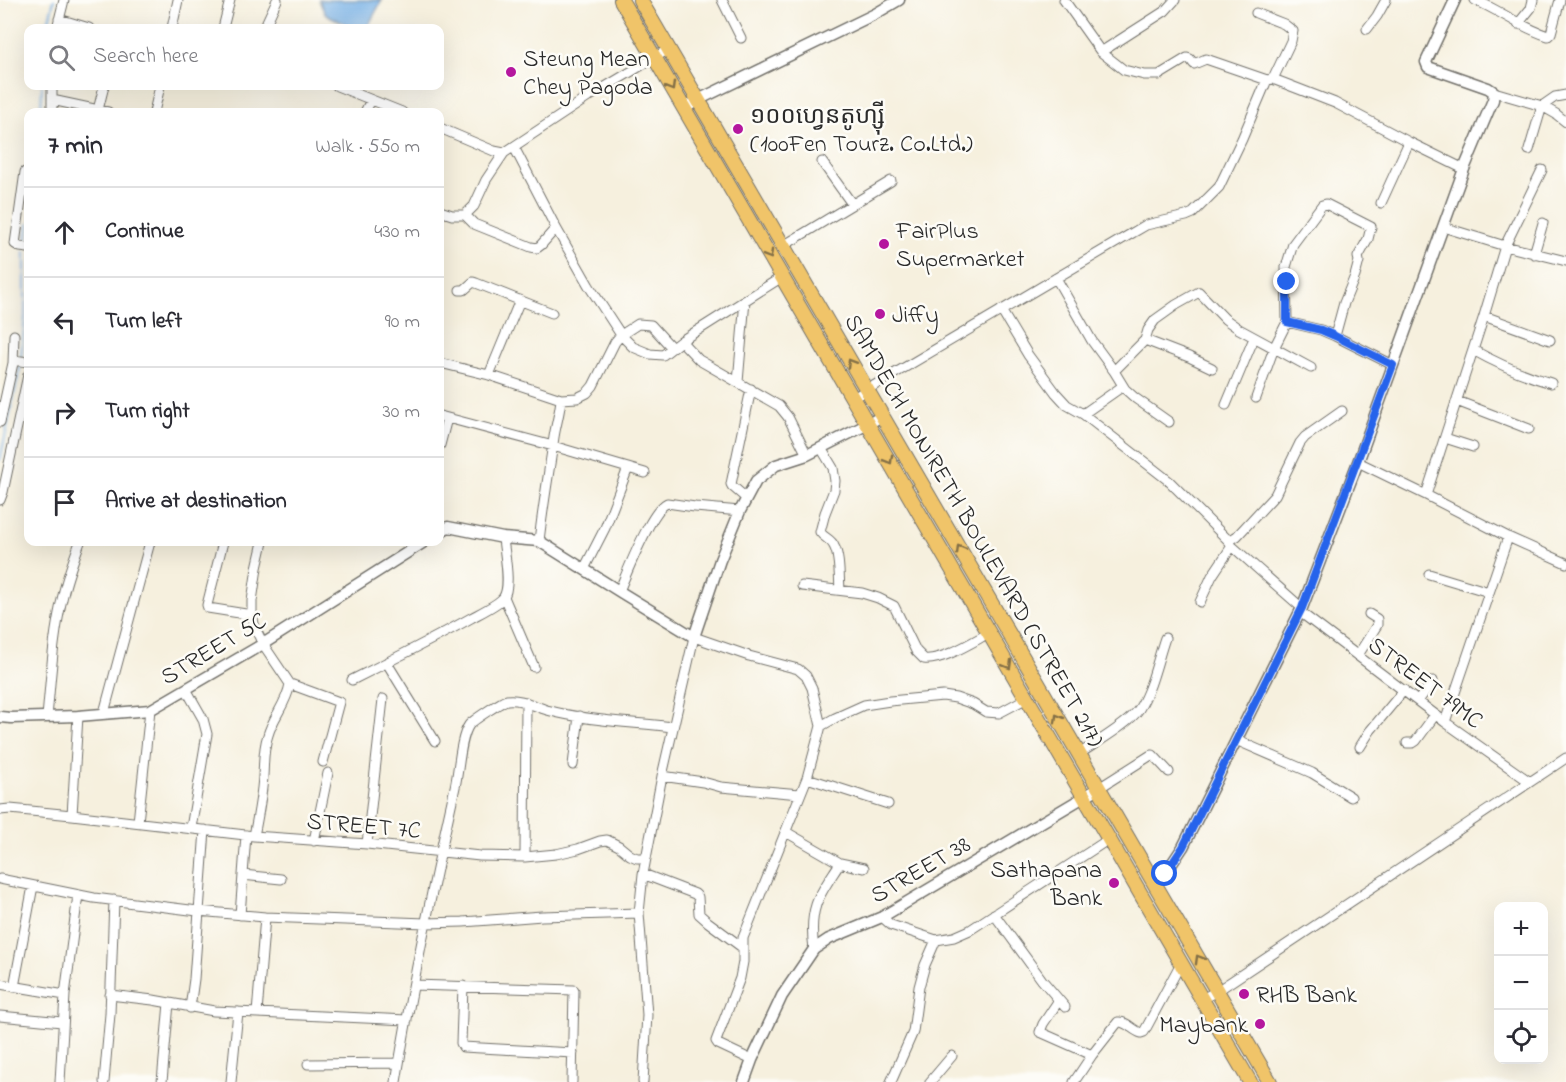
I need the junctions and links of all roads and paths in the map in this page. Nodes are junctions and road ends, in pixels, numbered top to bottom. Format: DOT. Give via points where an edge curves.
graph roads {
  1 [pos="64,0"];
  2 [pos="178,0"];
  3 [pos="230,0"];
  4 [pos="273,0"];
  5 [pos="621,0"];
  6 [pos="722,0"];
  7 [pos="899,0"];
  8 [pos="1064,0"];
  9 [pos="1162,0"];
  10 [pos="1174,0"];
  11 [pos="1386,0"];
  12 [pos="1455,0"];
  13 [pos="1475,0"];
  14 [pos="1533,0"];
  15 [pos="1560,0"];
  16 [pos="642,1"];
  17 [pos="1165,11"];
  18 [pos="1256,13"];
  19 [pos="58,24"];
  20 [pos="173,24"];
  21 [pos="224,24"];
  22 [pos="265,24"];
  23 [pos="1518,24"];
  24 [pos="1367,29"];
  25 [pos="741,38"];
  26 [pos="669,49"];
  27 [pos="1101,52"];
  28 [pos="654,57"];
  29 [pos="1270,79"];
  30 [pos="52,90"];
  31 [pos="103,90"];
  32 [pos="159,90"];
  33 [pos="347,90"];
  34 [pos="1494,92"];
  35 [pos="1566,95"];
  36 [pos="52,100"];
  37 [pos="371,100"];
  38 [pos="698,100"];
  39 [pos="1542,106"];
  40 [pos="52,108"];
  41 [pos="89,108"];
  42 [pos="98,108"];
  43 [pos="155,108"];
  44 [pos="367,108"];
  45 [pos="392,108"];
  46 [pos="684,108"];
  47 [pos="1566,122"];
  48 [pos="444,130"];
  49 [pos="1408,142"];
  50 [pos="514,147"];
  51 [pos="1529,150"];
  52 [pos="504,153"];
  53 [pos="822,162"];
  54 [pos="1464,169"];
  55 [pos="1542,170"];
  56 [pos="24,178"];
  57 [pos="891,181"];
  58 [pos="1381,203"];
  59 [pos="852,204"];
  60 [pos="444,212"];
  61 [pos="465,215"];
  62 [pos="1542,222"];
  63 [pos="1443,227"];
  64 [pos="556,228"];
  65 [pos="783,246"];
  66 [pos="1505,246"];
  67 [pos="24,248"];
  68 [pos="1534,254"];
  69 [pos="1566,261"];
  70 [pos="782,277"];
  71 [pos="1056,278"];
  72 [pos="460,290"];
  73 [pos="520,300"];
  74 [pos="745,300"];
  75 [pos="1001,310"];
  76 [pos="552,313"];
  77 [pos="1484,316"];
  78 [pos="1287,322"];
  79 [pos="14,334"];
  80 [pos="621,335"];
  81 [pos="1335,336"];
  82 [pos="1254,338"];
  83 [pos="1145,340"];
  84 [pos="1550,340"];
  85 [pos="681,341"];
  86 [pos="672,348"];
  87 [pos="1274,348"];
  88 [pos="1473,350"];
  89 [pos="21,361"];
  90 [pos="444,364"];
  91 [pos="1393,365"];
  92 [pos="1212,368"];
  93 [pos="1311,368"];
  94 [pos="1114,371"];
  95 [pos="489,375"];
  96 [pos="738,382"];
  97 [pos="1551,383"];
  98 [pos="1123,386"];
  99 [pos="751,389"];
  100 [pos="867,390"];
  101 [pos="24,394"];
  102 [pos="1256,398"];
  103 [pos="561,399"];
  104 [pos="853,399"];
  105 [pos="1456,401"];
  106 [pos="1226,405"];
  107 [pos="1342,411"];
  108 [pos="1083,414"];
  109 [pos="882,416"];
  110 [pos="444,417"];
  111 [pos="0,422"];
  112 [pos="1169,422"];
  113 [pos="868,424"];
  114 [pos="1529,429"];
  115 [pos="1445,438"];
  116 [pos="553,446"];
  117 [pos="1473,447"];
  118 [pos="821,448"];
  119 [pos="807,454"];
  120 [pos="1358,462"];
  121 [pos="628,468"];
  122 [pos="645,473"];
  123 [pos="1426,495"];
  124 [pos="746,498"];
  125 [pos="0,500"];
  126 [pos="740,511"];
  127 [pos="444,528"];
  128 [pos="1508,537"];
  129 [pos="503,538"];
  130 [pos="539,541"];
  131 [pos="1230,544"];
  132 [pos="78,546"];
  133 [pos="149,546"];
  134 [pos="222,546"];
  135 [pos="262,546"];
  136 [pos="418,546"];
  137 [pos="1566,563"];
  138 [pos="584,569"];
  139 [pos="1429,574"];
  140 [pos="802,586"];
  141 [pos="840,590"];
  142 [pos="619,591"];
  143 [pos="1489,592"];
  144 [pos="504,597"];
  145 [pos="1200,602"];
  146 [pos="1301,610"];
  147 [pos="1370,614"];
  148 [pos="252,615"];
  149 [pos="989,633"];
  150 [pos="694,637"];
  151 [pos="1165,638"];
  152 [pos="262,644"];
  153 [pos="1358,655"];
  154 [pos="387,663"];
  155 [pos="534,668"];
  156 [pos="352,680"];
  157 [pos="1433,681"];
  158 [pos="290,684"];
  159 [pos="186,689"];
  160 [pos="1404,690"];
  161 [pos="1027,698"];
  162 [pos="383,699"];
  163 [pos="1418,701"];
  164 [pos="526,702"];
  165 [pos="150,710"];
  166 [pos="104,713"];
  167 [pos="1435,715"];
  168 [pos="78,716"];
  169 [pos="579,716"];
  170 [pos="0,717"];
  171 [pos="47,717"];
  172 [pos="1444,722"];
  173 [pos="821,726"];
  174 [pos="673,727"];
  175 [pos="1236,740"];
  176 [pos="435,741"];
  177 [pos="1407,743"];
  178 [pos="1360,747"];
  179 [pos="1079,754"];
  180 [pos="1566,758"];
  181 [pos="323,762"];
  182 [pos="573,765"];
  183 [pos="1169,772"];
  184 [pos="328,773"];
  185 [pos="662,776"];
  186 [pos="807,778"];
  187 [pos="1530,782"];
  188 [pos="1099,788"];
  189 [pos="800,794"];
  190 [pos="1084,796"];
  191 [pos="1351,798"];
  192 [pos="888,804"];
  193 [pos="0,810"];
  194 [pos="72,815"];
  195 [pos="138,822"];
  196 [pos="190,828"];
  197 [pos="205,830"];
  198 [pos="786,832"];
  199 [pos="250,836"];
  200 [pos="1109,839"];
  201 [pos="314,841"];
  202 [pos="367,844"];
  203 [pos="440,851"];
  204 [pos="525,857"];
  205 [pos="646,858"];
  206 [pos="840,863"];
  207 [pos="864,868"];
  208 [pos="643,874"];
  209 [pos="243,875"];
  210 [pos="0,879"];
  211 [pos="281,879"];
  212 [pos="1154,882"];
  213 [pos="33,886"];
  214 [pos="78,895"];
  215 [pos="114,900"];
  216 [pos="198,911"];
  217 [pos="639,913"];
  218 [pos="994,914"];
  219 [pos="240,915"];
  220 [pos="882,916"];
  221 [pos="265,917"];
  222 [pos="426,923"];
  223 [pos="936,940"];
  224 [pos="743,948"];
  225 [pos="814,949"];
  226 [pos="1181,963"];
  227 [pos="0,984"];
  228 [pos="414,986"];
  229 [pos="463,986"];
  230 [pos="14,987"];
  231 [pos="1217,991"];
  232 [pos="64,995"];
  233 [pos="110,995"];
  234 [pos="1202,999"];
  235 [pos="169,1003"];
  236 [pos="190,1008"];
  237 [pos="238,1012"];
  238 [pos="256,1013"];
  239 [pos="0,1016"];
  240 [pos="407,1020"];
  241 [pos="62,1022"];
  242 [pos="573,1053"];
  243 [pos="1092,1055"];
  244 [pos="952,1056"];
  245 [pos="752,1060"];
  246 [pos="399,1063"];
  247 [pos="308,1064"];
  248 [pos="60,1082"];
  249 [pos="104,1082"];
  250 [pos="162,1082"];
  251 [pos="231,1082"];
  252 [pos="396,1082"];
  253 [pos="572,1082"];
  254 [pos="643,1082"];
  255 [pos="744,1082"];
  256 [pos="891,1082"];
  257 [pos="930,1082"];
  258 [pos="1074,1082"];
  259 [pos="1250,1082"];
  260 [pos="1270,1082"];
  1 -- 19 [label="street"];
  2 -- 20 [label="street"];
  3 -- 21 [label="street"];
  4 -- 22 [label="street"];
  5 -- 28 [label="main road, SAMDECH MONIRETH BOULEVARD (STREET 217)"];
  6 -- 25 [label="street"];
  7 -- 38 [label="street"];
  8 -- 27 [label="street"];
  9 -- 17 [label="street"];
  10 -- 17 [label="street"];
  11 -- 24 [label="street"];
  12 -- 34 [label="street" via="1426,62 1428,67"];
  13 -- 23 [label="street"];
  14 -- 23 [label="street"];
  15 -- 23 [label="street" via="1548,36"];
  16 -- 26 [label="main road, SAMDECH MONIRETH BOULEVARD (STREET 217)"];
  17 -- 27 [label="street"];
  18 -- 29 [label="street" via="1293,31"];
  26 -- 28 [label="street"];
  26 -- 38 [label="main road, SAMDECH MONIRETH BOULEVARD (STREET 217)"];
  27 -- 29 [label="street" via="1124,70 1144,75 1159,75 1188,58 1194,64 1206,59"];
  28 -- 46 [label="main road, SAMDECH MONIRETH BOULEVARD (STREET 217), one-way"];
  28 -- 50 [label="street"];
  29 -- 49 [label="street" via="1335,103"];
  29 -- 71 [label="street" via="1219,187 1193,213 1146,225"];
  30 -- 36 [label="street"];
  31 -- 42 [label="street"];
  32 -- 43 [label="street"];
  33 -- 37 [label="street"];
  34 -- 39 [label="street"];
  34 -- 54 [label="street"];
  35 -- 39 [label="street"];
  36 -- 40 [label="street"];
  36 -- 41 [label="street"];
  37 -- 44 [label="street"];
  37 -- 45 [label="street"];
  38 -- 46 [label="street"];
  38 -- 65 [label="main road, SAMDECH MONIRETH BOULEVARD (STREET 217)"];
  39 -- 47 [label="street"];
  39 -- 51 [label="street"];
  46 -- 70 [label="main road, SAMDECH MONIRETH BOULEVARD (STREET 217), one-way"];
  48 -- 52 [label="street"];
  49 -- 54 [label="street"];
  49 -- 58 [label="street"];
  50 -- 52 [label="street"];
  50 -- 64 [label="street"];
  52 -- 61 [label="street"];
  53 -- 59 [label="street"];
  54 -- 63 [label="street"];
  55 -- 66 [label="street"];
  56 -- 67 [label="street" via="14,241"];
  57 -- 59 [label="street"];
  59 -- 65 [label="street"];
  60 -- 61 [label="street"];
  61 -- 64 [label="street" via="474,224 537,248"];
  62 -- 68 [label="street"];
  63 -- 66 [label="street"];
  63 -- 91 [label="street"];
  64 -- 80 [label="street"];
  100 -- 65 [label="main road, SAMDECH MONIRETH BOULEVARD (STREET 217), one-way"];
  66 -- 68 [label="street"];
  66 -- 77 [label="street"];
  68 -- 69 [label="street"];
  70 -- 74 [label="street"];
  70 -- 104 [label="main road, SAMDECH MONIRETH BOULEVARD (STREET 217)"];
  71 -- 75 [label="street"];
  71 -- 94 [label="street" via="1092,342"];
  72 -- 73 [label="street" via="473,282"];
  73 -- 76 [label="street"];
  73 -- 95 [label="street"];
  74 -- 85 [label="street"];
  74 -- 96 [label="street"];
  75 -- 100 [label="street"];
  75 -- 108 [label="street, STREET 79MC" via="1056,393"];
  77 -- 84 [label="street"];
  77 -- 88 [label="street"];
  78 -- 81 [label="street"];
  78 -- 81 [label="street" via="1286,267 1293,244 1326,204 1371,227"];
  78 -- 87 [label="street"];
  79 -- 89 [label="street"];
  80 -- 86 [label="street" via="633,347 650,354 663,355"];
  80 -- 86 [label="street" via="644,324 651,326"];
  80 -- 103 [label="street" via="587,393"];
  81 -- 91 [label="street"];
  82 -- 83 [label="street" via="1225,319 1198,292 1155,320"];
  82 -- 87 [label="street"];
  82 -- 106 [label="street"];
  83 -- 92 [label="street"];
  83 -- 94 [label="street"];
  85 -- 86 [label="street"];
  85 -- 96 [label="street" via="699,360"];
  87 -- 93 [label="street"];
  87 -- 102 [label="street"];
  88 -- 97 [label="street" via="1498,364"];
  88 -- 105 [label="street"];
  89 -- 111 [label="street"];
  90 -- 95 [label="street"];
  91 -- 120 [label="street"];
  94 -- 98 [label="street"];
  95 -- 103 [label="street"];
  96 -- 99 [label="street"];
  98 -- 108 [label="street"];
  98 -- 112 [label="street"];
  99 -- 119 [label="street" via="779,406"];
  99 -- 124 [label="street" via="731,484"];
  100 -- 104 [label="street"];
  100 -- 109 [label="main road, SAMDECH MONIRETH BOULEVARD (STREET 217)"];
  101 -- 125 [label="street"];
  103 -- 116 [label="street"];
  104 -- 113 [label="main road, SAMDECH MONIRETH BOULEVARD (STREET 217)"];
  105 -- 114 [label="street"];
  105 -- 115 [label="street"];
  107 -- 131 [label="street" via="1305,437 1275,495"];
  108 -- 131 [label="street, STREET 79MC" via="1169,481"];
  109 -- 113 [label="street"];
  179 -- 109 [label="main road, SAMDECH MONIRETH BOULEVARD (STREET 217), one-way"];
  110 -- 116 [label="street"];
  113 -- 118 [label="street"];
  113 -- 149 [label="main road, SAMDECH MONIRETH BOULEVARD (STREET 217), one-way"];
  115 -- 117 [label="street"];
  115 -- 123 [label="street"];
  116 -- 121 [label="street"];
  116 -- 130 [label="street"];
  118 -- 119 [label="street"];
  118 -- 141 [label="street" via="833,468 835,482 820,532 834,545"];
  119 -- 124 [label="street" via="776,465 756,481"];
  120 -- 123 [label="street"];
  120 -- 146 [label="street"];
  121 -- 122 [label="street"];
  121 -- 138 [label="street"];
  123 -- 128 [label="street"];
  124 -- 126 [label="street"];
  126 -- 142 [label="street" via="664,504 642,540"];
  126 -- 150 [label="street"];
  127 -- 129 [label="street"];
  128 -- 137 [label="street"];
  128 -- 143 [label="street"];
  129 -- 130 [label="street"];
  129 -- 144 [label="street" via="507,570"];
  130 -- 138 [label="street"];
  131 -- 145 [label="street"];
  131 -- 146 [label="street, STREET 79MC"];
  132 -- 171 [label="street" via="62,597"];
  133 -- 166 [label="street"];
  134 -- 148 [label="street" via="207,608"];
  135 -- 148 [label="street"];
  136 -- 152 [label="street, STREET 5C"];
  138 -- 142 [label="street"];
  139 -- 143 [label="street"];
  140 -- 141 [label="street"];
  141 -- 149 [label="street" via="862,593 894,606 916,651 924,659 944,655"];
  142 -- 150 [label="street"];
  143 -- 172 [label="street"];
  144 -- 154 [label="street"];
  144 -- 155 [label="street"];
  146 -- 153 [label="street, STREET 79MC"];
  146 -- 175 [label="street"];
  147 -- 153 [label="street" via="1377,619 1377,625"];
  148 -- 152 [label="street"];
  149 -- 161 [label="main road, SAMDECH MONIRETH BOULEVARD (STREET 217), one-way"];
  150 -- 173 [label="street" via="798,669 812,688"];
  150 -- 174 [label="street"];
  151 -- 179 [label="street" via="1138,711"];
  152 -- 158 [label="street"];
  152 -- 159 [label="street, STREET 5C"];
  153 -- 160 [label="street, STREET 79MC"];
  154 -- 156 [label="street"];
  154 -- 176 [label="street"];
  157 -- 163 [label="street"];
  158 -- 181 [label="street" via="339,702"];
  158 -- 199 [label="street" via="268,735 260,805"];
  159 -- 165 [label="street, STREET 5C"];
  159 -- 196 [label="street" via="207,734"];
  160 -- 163 [label="street, STREET 79MC"];
  160 -- 178 [label="street"];
  161 -- 173 [label="street" via="999,713 943,696 890,701 864,705"];
  161 -- 190 [label="main road, SAMDECH MONIRETH BOULEVARD (STREET 217)"];
  162 -- 202 [label="street"];
  163 -- 167 [label="street, STREET 79MC"];
  164 -- 169 [label="street"];
  164 -- 203 [label="street" via="500,703 470,723"];
  164 -- 204 [label="street"];
  165 -- 166 [label="street, STREET 5C"];
  165 -- 195 [label="street"];
  166 -- 168 [label="street, STREET 5C"];
  167 -- 172 [label="street, STREET 79MC"];
  167 -- 177 [label="street" via="1416,741"];
  168 -- 171 [label="street, STREET 5C"];
  168 -- 194 [label="street"];
  169 -- 174 [label="street"];
  169 -- 182 [label="street"];
  170 -- 171 [label="street, STREET 5C"];
  172 -- 187 [label="street, STREET 79MC"];
  173 -- 186 [label="street"];
  174 -- 185 [label="street"];
  175 -- 191 [label="street" via="1312,773"];
  175 -- 212 [label="street" via="1183,847 1165,874"];
  179 -- 188 [label="main road, SAMDECH MONIRETH BOULEVARD (STREET 217)"];
  180 -- 187 [label="street"];
  183 -- 188 [label="street, STREET 38" via="1151,755"];
  184 -- 201 [label="street"];
  185 -- 189 [label="street" via="741,790"];
  185 -- 205 [label="street"];
  186 -- 189 [label="street"];
  186 -- 192 [label="street"];
  187 -- 231 [label="street"];
  188 -- 190 [label="street, STREET 38"];
  188 -- 212 [label="main road, SAMDECH MONIRETH BOULEVARD (STREET 217)"];
  189 -- 198 [label="street"];
  190 -- 200 [label="main road, SAMDECH MONIRETH BOULEVARD (STREET 217)"];
  190 -- 220 [label="street, STREET 38"];
  193 -- 194 [label="street, STREET 7C"];
  194 -- 195 [label="street, STREET 7C"];
  195 -- 196 [label="street, STREET 7C"];
  196 -- 197 [label="street, STREET 7C"];
  197 -- 199 [label="street, STREET 7C"];
  197 -- 216 [label="street"];
  198 -- 206 [label="street"];
  198 -- 224 [label="street" via="743,938"];
  199 -- 201 [label="street, STREET 7C"];
  199 -- 209 [label="street"];
  200 -- 218 [label="street"];
  200 -- 226 [label="main road, SAMDECH MONIRETH BOULEVARD (STREET 217)"];
  201 -- 202 [label="street, STREET 7C"];
  202 -- 203 [label="street, STREET 7C"];
  203 -- 204 [label="street, STREET 7C"];
  203 -- 222 [label="street"];
  204 -- 205 [label="street, STREET 7C" via="556,854 607,840 630,855"];
  205 -- 208 [label="street"];
  206 -- 207 [label="street"];
  206 -- 225 [label="street" via="816,904"];
  208 -- 217 [label="street"];
  208 -- 224 [label="street" via="695,894 699,914"];
  209 -- 211 [label="street"];
  209 -- 219 [label="street"];
  210 -- 213 [label="street"];
  231 -- 212 [label="main road, SAMDECH MONIRETH BOULEVARD (STREET 217), one-way"];
  213 -- 214 [label="street"];
  213 -- 230 [label="street"];
  214 -- 215 [label="street"];
  214 -- 232 [label="street"];
  215 -- 216 [label="street"];
  215 -- 233 [label="street"];
  216 -- 219 [label="street"];
  216 -- 236 [label="street"];
  217 -- 222 [label="street"];
  217 -- 254 [label="street" via="647,1015"];
  218 -- 223 [label="street" via="970,930"];
  218 -- 243 [label="street" via="1062,1004 1040,1032"];
  219 -- 221 [label="street"];
  220 -- 223 [label="street" via="891,925"];
  220 -- 225 [label="street, STREET 38"];
  221 -- 222 [label="street"];
  221 -- 238 [label="street"];
  222 -- 228 [label="street"];
  223 -- 256 [label="street" via="919,987 913,1032"];
  224 -- 245 [label="street" via="740,978 716,1041"];
  225 -- 245 [label="street, STREET 38" via="782,996"];
  226 -- 234 [label="main road, SAMDECH MONIRETH BOULEVARD (STREET 217)"];
  226 -- 243 [label="street" via="1144,1032 1141,1034 1120,1021"];
  227 -- 230 [label="street"];
  228 -- 229 [label="street"];
  228 -- 240 [label="street"];
  229 -- 242 [label="street" via="463,1047"];
  229 -- 242 [label="street" via="574,990"];
  230 -- 232 [label="street"];
  231 -- 234 [label="street"];
  231 -- 260 [label="main road, SAMDECH MONIRETH BOULEVARD (STREET 217)"];
  232 -- 241 [label="street"];
  233 -- 235 [label="street"];
  233 -- 249 [label="street"];
  234 -- 259 [label="main road, SAMDECH MONIRETH BOULEVARD (STREET 217)"];
  235 -- 236 [label="street"];
  235 -- 250 [label="street"];
  236 -- 237 [label="street"];
  237 -- 238 [label="street"];
  237 -- 251 [label="street"];
  238 -- 240 [label="street"];
  239 -- 241 [label="street"];
  240 -- 246 [label="street"];
  241 -- 248 [label="street"];
  242 -- 253 [label="street"];
  243 -- 258 [label="street"];
  244 -- 257 [label="street"];
  245 -- 255 [label="street, STREET 38"];
  246 -- 247 [label="street"];
  246 -- 252 [label="street"];
}
